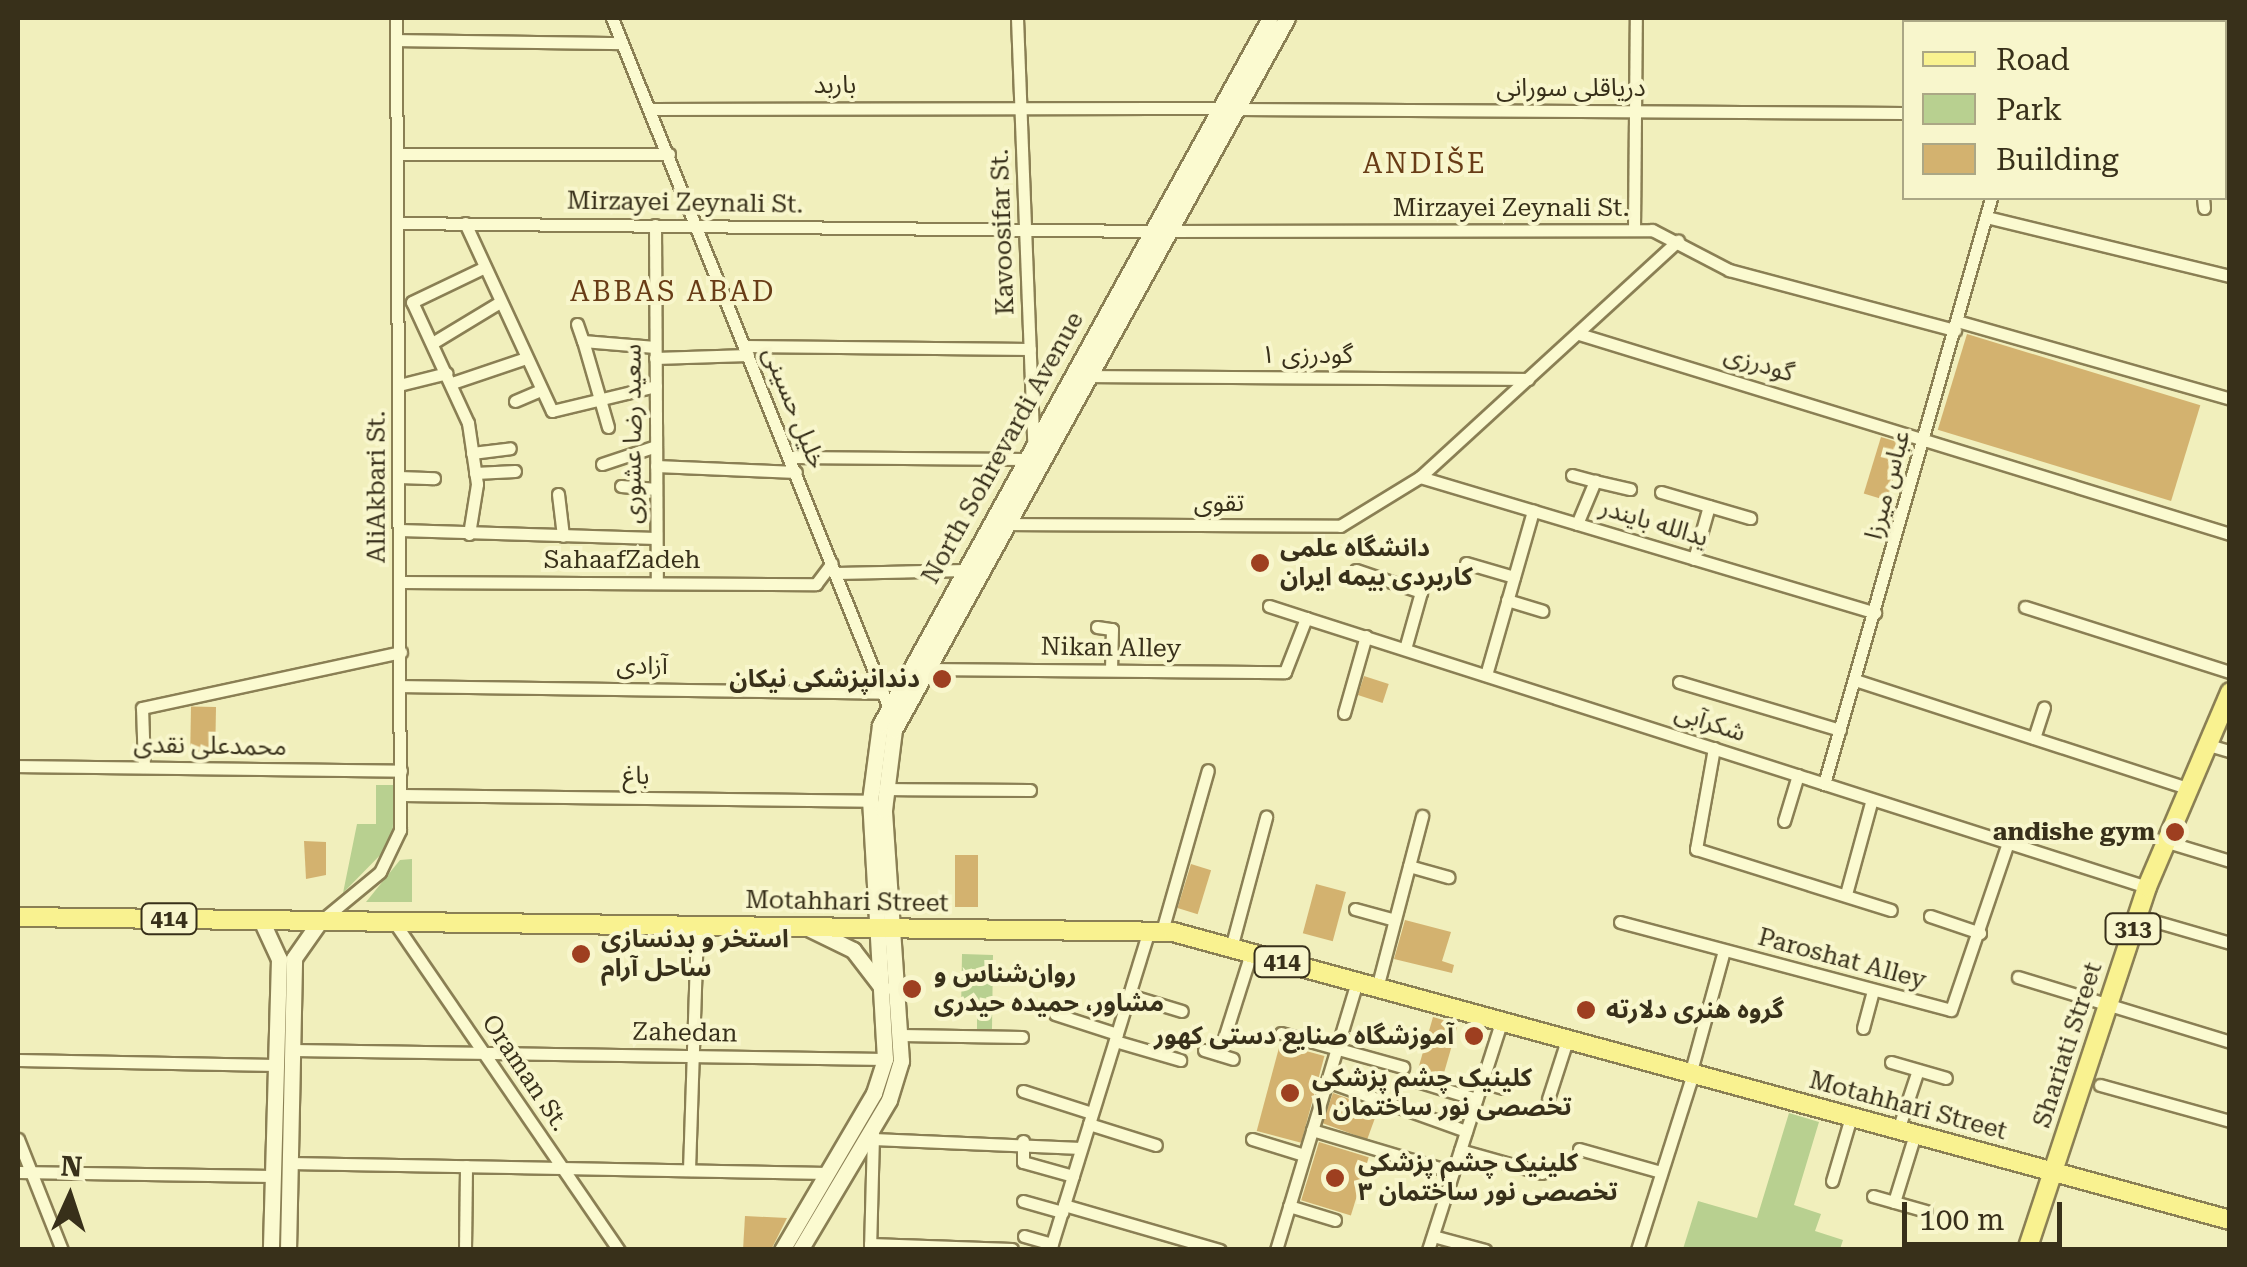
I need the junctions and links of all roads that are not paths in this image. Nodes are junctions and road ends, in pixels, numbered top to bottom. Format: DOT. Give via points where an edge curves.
graph roads {
  1 [pos="396,18"];
  2 [pos="612,18"];
  3 [pos="1017,18"];
  4 [pos="1270,18"];
  5 [pos="1287,18"];
  6 [pos="1636,18"];
  7 [pos="396,40"];
  8 [pos="622,43"];
  9 [pos="1021,106"];
  10 [pos="1220,108"];
  11 [pos="1238,109"];
  12 [pos="649,110"];
  13 [pos="1635,111"];
  14 [pos="1902,113"];
  15 [pos="397,154"];
  16 [pos="669,154"];
  17 [pos="1990,200"];
  18 [pos="1986,216"];
  19 [pos="398,222"];
  20 [pos="465,223"];
  21 [pos="654,225"];
  22 [pos="695,225"];
  23 [pos="1025,230"];
  24 [pos="1634,230"];
  25 [pos="1151,231"];
  26 [pos="1170,232"];
  27 [pos="1678,241"];
  28 [pos="483,268"];
  29 [pos="2230,276"];
  30 [pos="500,302"];
  31 [pos="578,324"];
  32 [pos="1956,325"];
  33 [pos="1580,334"];
  34 [pos="583,341"];
  35 [pos="434,342"];
  36 [pos="1030,349"];
  37 [pos="746,351"];
  38 [pos="655,353"];
  39 [pos="526,358"];
  40 [pos="1086,376"];
  41 [pos="451,377"];
  42 [pos="1528,379"];
  43 [pos="399,384"];
  44 [pos="656,386"];
  45 [pos="542,390"];
  46 [pos="2230,398"];
  47 [pos="514,401"];
  48 [pos="599,402"];
  49 [pos="608,427"];
  50 [pos="1924,438"];
  51 [pos="656,446"];
  52 [pos="510,448"];
  53 [pos="1029,451"];
  54 [pos="472,453"];
  55 [pos="790,457"];
  56 [pos="602,464"];
  57 [pos="656,466"];
  58 [pos="515,472"];
  59 [pos="796,472"];
  60 [pos="475,473"];
  61 [pos="1572,475"];
  62 [pos="400,477"];
  63 [pos="1420,477"];
  64 [pos="434,478"];
  65 [pos="1595,481"];
  66 [pos="621,486"];
  67 [pos="656,489"];
  68 [pos="1630,489"];
  69 [pos="1661,492"];
  70 [pos="558,494"];
  71 [pos="1709,506"];
  72 [pos="1532,511"];
  73 [pos="1750,518"];
  74 [pos="1004,524"];
  75 [pos="1577,524"];
  76 [pos="400,530"];
  77 [pos="469,534"];
  78 [pos="2230,534"];
  79 [pos="563,536"];
  80 [pos="656,538"];
  81 [pos="1694,559"];
  82 [pos="1466,563"];
  83 [pos="834,568"];
  84 [pos="964,570"];
  85 [pos="1356,570"];
  86 [pos="1514,577"];
  87 [pos="400,582"];
  88 [pos="657,583"];
  89 [pos="816,584"];
  90 [pos="1507,600"];
  91 [pos="1270,606"];
  92 [pos="2025,607"];
  93 [pos="1542,611"];
  94 [pos="1875,613"];
  95 [pos="1306,618"];
  96 [pos="1097,626"];
  97 [pos="1366,636"];
  98 [pos="1405,649"];
  99 [pos="400,652"];
  100 [pos="925,669"];
  101 [pos="1112,670"];
  102 [pos="2230,672"];
  103 [pos="1486,675"];
  104 [pos="1855,680"];
  105 [pos="1680,682"];
  106 [pos="401,686"];
  107 [pos="2230,692"];
  108 [pos="882,696"];
  109 [pos="2044,708"];
  110 [pos="1344,713"];
  111 [pos="1840,730"];
  112 [pos="2034,738"];
  113 [pos="2204,744"];
  114 [pos="1714,748"];
  115 [pos="2230,751"];
  116 [pos="18,766"];
  117 [pos="144,767"];
  118 [pos="401,770"];
  119 [pos="1208,770"];
  120 [pos="1798,775"];
  121 [pos="1824,784"];
  122 [pos="2184,787"];
  123 [pos="884,789"];
  124 [pos="1030,790"];
  125 [pos="402,796"];
  126 [pos="1872,799"];
  127 [pos="870,801"];
  128 [pos="1266,816"];
  129 [pos="1422,816"];
  130 [pos="1784,822"];
  131 [pos="2164,841"];
  132 [pos="2008,843"];
  133 [pos="2230,862"];
  134 [pos="1409,866"];
  135 [pos="1448,877"];
  136 [pos="2146,888"];
  137 [pos="1846,894"];
  138 [pos="1355,908"];
  139 [pos="1891,910"];
  140 [pos="1930,916"];
  141 [pos="2137,916"];
  142 [pos="18,918"];
  143 [pos="262,920"];
  144 [pos="1395,920"];
  145 [pos="320,921"];
  146 [pos="394,922"];
  147 [pos="1620,922"];
  148 [pos="891,923"];
  149 [pos="697,925"];
  150 [pos="802,926"];
  151 [pos="1156,931"];
  152 [pos="1980,933"];
  153 [pos="2230,943"];
  154 [pos="1230,948"];
  155 [pos="1724,950"];
  156 [pos="1251,953"];
  157 [pos="2018,976"];
  158 [pos="1357,982"];
  159 [pos="1377,988"];
  160 [pos="1872,991"];
  161 [pos="885,992"];
  162 [pos="1129,996"];
  163 [pos="2107,1008"];
  164 [pos="1182,1012"];
  165 [pos="1056,1014"];
  166 [pos="1501,1022"];
  167 [pos="1863,1028"];
  168 [pos="1281,1033"];
  169 [pos="902,1035"];
  170 [pos="1022,1037"];
  171 [pos="1116,1038"];
  172 [pos="1567,1040"];
  173 [pos="2230,1042"];
  174 [pos="1338,1047"];
  175 [pos="293,1050"];
  176 [pos="1204,1050"];
  177 [pos="485,1054"];
  178 [pos="1218,1054"];
  179 [pos="692,1056"];
  180 [pos="1233,1058"];
  181 [pos="885,1059"];
  182 [pos="18,1060"];
  183 [pos="1180,1060"];
  184 [pos="1891,1062"];
  185 [pos="275,1065"];
  186 [pos="1402,1067"];
  187 [pos="1918,1070"];
  188 [pos="1691,1074"];
  189 [pos="1946,1078"];
  190 [pos="1327,1081"];
  191 [pos="1417,1081"];
  192 [pos="1482,1082"];
  193 [pos="2100,1085"];
  194 [pos="1503,1088"];
  195 [pos="1023,1091"];
  196 [pos="1476,1099"];
  197 [pos="1548,1100"];
  198 [pos="1851,1117"];
  199 [pos="1090,1119"];
  200 [pos="2230,1121"];
  201 [pos="1312,1130"];
  202 [pos="1466,1131"];
  203 [pos="1906,1132"];
  204 [pos="873,1133"];
  205 [pos="18,1139"];
  206 [pos="1252,1139"];
  207 [pos="1024,1141"];
  208 [pos="1156,1145"];
  209 [pos="1082,1148"];
  210 [pos="1579,1148"];
  211 [pos="1460,1150"];
  212 [pos="1304,1156"];
  213 [pos="290,1163"];
  214 [pos="466,1166"];
  215 [pos="563,1168"];
  216 [pos="689,1170"];
  217 [pos="24,1172"];
  218 [pos="1453,1172"];
  219 [pos="1661,1172"];
  220 [pos="2053,1172"];
  221 [pos="1542,1174"];
  222 [pos="272,1176"];
  223 [pos="1073,1176"];
  224 [pos="834,1177"];
  225 [pos="1832,1181"];
  226 [pos="1872,1196"];
  227 [pos="1023,1201"];
  228 [pos="1894,1202"];
  229 [pos="1289,1206"];
  230 [pos="1063,1209"];
  231 [pos="1926,1211"];
  232 [pos="1335,1220"];
  233 [pos="2230,1220"];
  234 [pos="1024,1236"];
  235 [pos="1432,1236"];
  236 [pos="870,1247"];
  237 [pos="1051,1247"];
  238 [pos="1012,1249"];
  239 [pos="62,1250"];
  240 [pos="272,1250"];
  241 [pos="288,1250"];
  242 [pos="464,1250"];
  243 [pos="619,1250"];
  244 [pos="782,1250"];
  245 [pos="800,1250"];
  246 [pos="1220,1250"];
  247 [pos="1276,1250"];
  248 [pos="1428,1250"];
  249 [pos="1485,1250"];
  250 [pos="1636,1250"];
  251 [pos="2027,1250"];
  1 -- 7 [label="street, AliAkbari St."];
  2 -- 8 [label="street, خلیل حسینی"];
  3 -- 9 [label="street, Kavoosifar St."];
  4 -- 10 [label="main road, North Sohrevardi Avenue"];
  5 -- 11 [label="main road, North Sohrevardi Avenue"];
  6 -- 13 [label="street"];
  7 -- 8 [label="street"];
  7 -- 15 [label="street, AliAkbari St."];
  8 -- 12 [label="street, خلیل حسینی"];
  9 -- 10 [label="street, باربد"];
  9 -- 12 [label="street, باربد"];
  9 -- 23 [label="street, Kavoosifar St."];
  10 -- 25 [label="main road, North Sohrevardi Avenue"];
  11 -- 13 [label="street, دریاقلی سورانی"];
  11 -- 26 [label="main road, North Sohrevardi Avenue"];
  12 -- 16 [label="street, خلیل حسینی"];
  13 -- 14 [label="street, دریاقلی سورانی"];
  13 -- 24 [label="street"];
  15 -- 16 [label="street"];
  15 -- 19 [label="street, AliAkbari St."];
  16 -- 22 [label="street, خلیل حسینی"];
  17 -- 18 [label="street, عباس میرزا"];
  18 -- 29 [label="street"];
  18 -- 32 [label="street, عباس میرزا"];
  19 -- 20 [label="street, Mirzayei Zeynali St."];
  19 -- 43 [label="street, AliAkbari St."];
  20 -- 21 [label="street, Mirzayei Zeynali St."];
  20 -- 28 [label="street"];
  21 -- 22 [label="street, Mirzayei Zeynali St."];
  21 -- 38 [label="street, سعید رضا عشوری"];
  22 -- 23 [label="street, Mirzayei Zeynali St."];
  22 -- 37 [label="street, خلیل حسینی"];
  23 -- 25 [label="street, Mirzayei Zeynali St."];
  23 -- 36 [label="street, Kavoosifar St."];
  24 -- 26 [label="street, Mirzayei Zeynali St."];
  24 -- 27 [label="street, Mirzayei Zeynali St."];
  25 -- 26 [label="main road"];
  25 -- 53 [label="main road, North Sohrevardi Avenue"];
  26 -- 40 [label="main road, North Sohrevardi Avenue"];
  27 -- 32 [label="street, Mirzayei Zeynali St." via="1730,270"];
  27 -- 33 [label="street, تقوی"];
  28 -- 30 [label="street"];
  28 -- 35 [label="street" via="412,302"];
  30 -- 35 [label="street"];
  30 -- 39 [label="street"];
  31 -- 34 [label="street"];
  32 -- 46 [label="street, Mirzayei Zeynali St."];
  32 -- 50 [label="street, عباس میرزا"];
  33 -- 42 [label="street, تقوی"];
  33 -- 50 [label="street, گودرزی"];
  34 -- 38 [label="street"];
  34 -- 48 [label="street"];
  35 -- 41 [label="street"];
  36 -- 37 [label="street"];
  36 -- 53 [label="street, Kavoosifar St."];
  37 -- 38 [label="street"];
  37 -- 55 [label="street, خلیل حسینی"];
  38 -- 44 [label="street, سعید رضا عشوری"];
  39 -- 41 [label="street"];
  39 -- 45 [label="street"];
  40 -- 42 [label="street, گودرزی ۱"];
  40 -- 74 [label="main road, North Sohrevardi Avenue"];
  41 -- 43 [label="street"];
  41 -- 54 [label="street"];
  42 -- 63 [label="street, تقوی"];
  43 -- 62 [label="street, AliAkbari St."];
  44 -- 48 [label="street"];
  44 -- 51 [label="street, سعید رضا عشوری"];
  45 -- 47 [label="street"];
  45 -- 48 [label="street" via="555,414"];
  48 -- 49 [label="street"];
  50 -- 78 [label="street, گودرزی"];
  50 -- 94 [label="street, عباس میرزا"];
  51 -- 56 [label="street"];
  51 -- 57 [label="street, سعید رضا عشوری"];
  52 -- 54 [label="street"];
  53 -- 55 [label="street"];
  53 -- 84 [label="main road, North Sohrevardi Avenue"];
  54 -- 60 [label="street"];
  55 -- 59 [label="street, خلیل حسینی"];
  57 -- 59 [label="street"];
  57 -- 67 [label="street, سعید رضا عشوری"];
  58 -- 60 [label="street"];
  59 -- 83 [label="street, خلیل حسینی"];
  60 -- 77 [label="street"];
  61 -- 65 [label="street"];
  62 -- 64 [label="street"];
  62 -- 76 [label="street, AliAkbari St."];
  63 -- 72 [label="street, یدالله بایندر"];
  63 -- 74 [label="street, تقوی" via="1340,526"];
  65 -- 68 [label="street"];
  65 -- 75 [label="street"];
  66 -- 67 [label="street"];
  67 -- 80 [label="street, سعید رضا عشوری"];
  69 -- 71 [label="street"];
  70 -- 79 [label="street"];
  71 -- 73 [label="street"];
  71 -- 81 [label="street"];
  72 -- 75 [label="street, یدالله بایندر"];
  72 -- 86 [label="street"];
  74 -- 100 [label="main road, North Sohrevardi Avenue"];
  75 -- 81 [label="street, یدالله بایندر"];
  76 -- 77 [label="street"];
  76 -- 87 [label="street, AliAkbari St."];
  77 -- 79 [label="street"];
  79 -- 80 [label="street"];
  80 -- 88 [label="street, سعید رضا عشوری"];
  81 -- 94 [label="street, یدالله بایندر"];
  82 -- 86 [label="street"];
  83 -- 84 [label="street"];
  83 -- 89 [label="street"];
  83 -- 108 [label="street, خلیل حسینی"];
  84 -- 108 [label="main road, North Sohrevardi Avenue"];
  85 -- 98 [label="street" via="1422,592"];
  86 -- 90 [label="street"];
  87 -- 88 [label="street, SahaafZadeh"];
  87 -- 99 [label="street, AliAkbari St."];
  88 -- 89 [label="street, SahaafZadeh"];
  89 -- 108 [label="street" via="838,595"];
  90 -- 93 [label="street"];
  90 -- 103 [label="street"];
  91 -- 95 [label="street, شکرآبی"];
  92 -- 102 [label="street"];
  94 -- 104 [label="street, عباس میرزا"];
  95 -- 97 [label="street, شکرآبی"];
  95 -- 101 [label="street, Nikan Alley" via="1293,666 1280,672"];
  96 -- 101 [label="street" via="1112,629"];
  97 -- 98 [label="street, شکرآبی"];
  97 -- 110 [label="street"];
  98 -- 103 [label="street, شکرآبی"];
  99 -- 106 [label="street, AliAkbari St."];
  99 -- 117 [label="street" via="142,708"];
  100 -- 101 [label="street, Nikan Alley"];
  100 -- 123 [label="main road, North Sohrevardi Avenue" via="894,730"];
  103 -- 114 [label="street, شکرآبی"];
  104 -- 111 [label="street, عباس میرزا"];
  104 -- 112 [label="street"];
  105 -- 111 [label="street"];
  106 -- 108 [label="street, آزادی"];
  106 -- 118 [label="street, AliAkbari St."];
  107 -- 113 [label="main road, Shariati Street / 313"];
  108 -- 127 [label="main road, North Sohrevardi Avenue"];
  109 -- 112 [label="street"];
  111 -- 121 [label="street, عباس میرزا"];
  112 -- 122 [label="street"];
  113 -- 115 [label="street"];
  113 -- 122 [label="main road, Shariati Street / 313"];
  114 -- 120 [label="street, شکرآبی"];
  114 -- 137 [label="street" via="1696,849"];
  116 -- 117 [label="street, محمدعلی نقدی"];
  117 -- 118 [label="street, محمدعلی نقدی"];
  118 -- 125 [label="street, AliAkbari St."];
  119 -- 151 [label="street"];
  120 -- 121 [label="street, شکرآبی"];
  120 -- 130 [label="street"];
  121 -- 126 [label="street, شکرآبی"];
  122 -- 131 [label="main road, Shariati Street / 313"];
  123 -- 124 [label="street"];
  123 -- 148 [label="main road, North Sohrevardi Avenue"];
  125 -- 127 [label="street, باغ"];
  125 -- 145 [label="street, AliAkbari St." via="392,857"];
  126 -- 132 [label="street, شکرآبی"];
  126 -- 137 [label="street"];
  127 -- 148 [label="main road, North Sohrevardi Avenue"];
  128 -- 154 [label="street"];
  129 -- 134 [label="street"];
  131 -- 133 [label="street"];
  131 -- 136 [label="main road, Shariati Street / 313"];
  132 -- 136 [label="street, شکرآبی"];
  132 -- 152 [label="street, Paroshat Alley"];
  134 -- 135 [label="street"];
  134 -- 144 [label="street"];
  136 -- 141 [label="main road, Shariati Street / 313"];
  137 -- 139 [label="street"];
  138 -- 144 [label="street"];
  140 -- 152 [label="street"];
  141 -- 153 [label="street"];
  141 -- 163 [label="main road, Shariati Street / 313"];
  142 -- 143 [label="main road, Motahhari Street / 414"];
  143 -- 145 [label="main road, Motahhari Street / 414"];
  143 -- 185 [label="main road" via="278,943"];
  144 -- 159 [label="street"];
  145 -- 146 [label="main road, Motahhari Street / 414"];
  145 -- 175 [label="main road" via="294,958"];
  146 -- 149 [label="main road, Motahhari Street / 414"];
  146 -- 177 [label="street, Oraman St."];
  147 -- 155 [label="street, Paroshat Alley"];
  148 -- 150 [label="main road, Motahhari Street / 414"];
  148 -- 151 [label="main road, Motahhari Street / 414"];
  148 -- 161 [label="main road"];
  148 -- 169 [label="main road"];
  149 -- 150 [label="main road, Motahhari Street / 414"];
  149 -- 179 [label="street"];
  150 -- 161 [label="main road" via="853,950"];
  151 -- 154 [label="main road, Motahhari Street / 414"];
  151 -- 162 [label="street"];
  152 -- 160 [label="street, Paroshat Alley" via="1951,1010"];
  154 -- 156 [label="main road, Motahhari Street / 414"];
  155 -- 160 [label="street, Paroshat Alley"];
  155 -- 188 [label="street, Paroshat Alley"];
  156 -- 158 [label="main road, Motahhari Street / 414"];
  156 -- 178 [label="street"];
  157 -- 163 [label="street"];
  158 -- 159 [label="main road, Motahhari Street / 414"];
  158 -- 174 [label="street"];
  159 -- 166 [label="main road, Motahhari Street / 414"];
  160 -- 167 [label="street"];
  161 -- 181 [label="main road"];
  162 -- 164 [label="street"];
  162 -- 171 [label="street"];
  163 -- 173 [label="street"];
  163 -- 220 [label="main road, Shariati Street / 313"];
  165 -- 171 [label="street"];
  166 -- 172 [label="main road, Motahhari Street / 414"];
  166 -- 192 [label="street"];
  168 -- 174 [label="street"];
  169 -- 170 [label="street"];
  169 -- 204 [label="main road" via="897,1078"];
  171 -- 183 [label="street"];
  171 -- 199 [label="street"];
  172 -- 188 [label="main road, Motahhari Street / 414"];
  172 -- 197 [label="street"];
  174 -- 186 [label="street"];
  174 -- 190 [label="street"];
  175 -- 177 [label="street, Zahedan"];
  175 -- 213 [label="main road"];
  176 -- 178 [label="street"];
  177 -- 179 [label="street, Zahedan"];
  177 -- 215 [label="street, Oraman St."];
  178 -- 180 [label="street"];
  179 -- 181 [label="street, Zahedan"];
  179 -- 216 [label="street"];
  181 -- 224 [label="main road"];
  182 -- 185 [label="street"];
  184 -- 187 [label="street"];
  185 -- 222 [label="main road"];
  187 -- 189 [label="street"];
  187 -- 203 [label="street"];
  188 -- 198 [label="main road, Motahhari Street / 414"];
  188 -- 219 [label="street, Paroshat Alley"];
  190 -- 201 [label="street"];
  190 -- 202 [label="street"];
  191 -- 196 [label="street"];
  192 -- 194 [label="street"];
  192 -- 196 [label="street"];
  193 -- 200 [label="street"];
  195 -- 199 [label="street"];
  196 -- 202 [label="street"];
  198 -- 203 [label="main road, Motahhari Street / 414"];
  198 -- 225 [label="street"];
  199 -- 208 [label="street"];
  199 -- 209 [label="street"];
  201 -- 212 [label="street"];
  201 -- 218 [label="street"];
  202 -- 211 [label="street"];
  203 -- 220 [label="main road, Motahhari Street / 414"];
  203 -- 228 [label="street"];
  204 -- 207 [label="street"];
  204 -- 224 [label="main road"];
  204 -- 236 [label="street"];
  205 -- 217 [label="street"];
  206 -- 212 [label="street"];
  207 -- 209 [label="street"];
  207 -- 223 [label="street" via="1022,1162"];
  209 -- 223 [label="street"];
  210 -- 219 [label="street"];
  211 -- 218 [label="street"];
  211 -- 221 [label="street"];
  212 -- 229 [label="street"];
  213 -- 214 [label="street"];
  213 -- 241 [label="main road"];
  214 -- 215 [label="street"];
  214 -- 242 [label="street"];
  215 -- 216 [label="street"];
  215 -- 243 [label="street, Oraman St."];
  216 -- 224 [label="street"];
  217 -- 222 [label="street"];
  217 -- 239 [label="street"];
  218 -- 235 [label="street"];
  219 -- 250 [label="street, Paroshat Alley"];
  220 -- 233 [label="main road, 414"];
  220 -- 251 [label="main road, Shariati Street / 313"];
  222 -- 240 [label="main road"];
  223 -- 230 [label="street"];
  224 -- 244 [label="main road"];
  224 -- 245 [label="main road"];
  226 -- 228 [label="street"];
  227 -- 230 [label="street"];
  228 -- 231 [label="street"];
  229 -- 232 [label="street"];
  229 -- 247 [label="street"];
  230 -- 237 [label="street"];
  230 -- 246 [label="street"];
  234 -- 237 [label="street"];
  235 -- 248 [label="street"];
  235 -- 249 [label="street"];
  236 -- 238 [label="street"];
}
